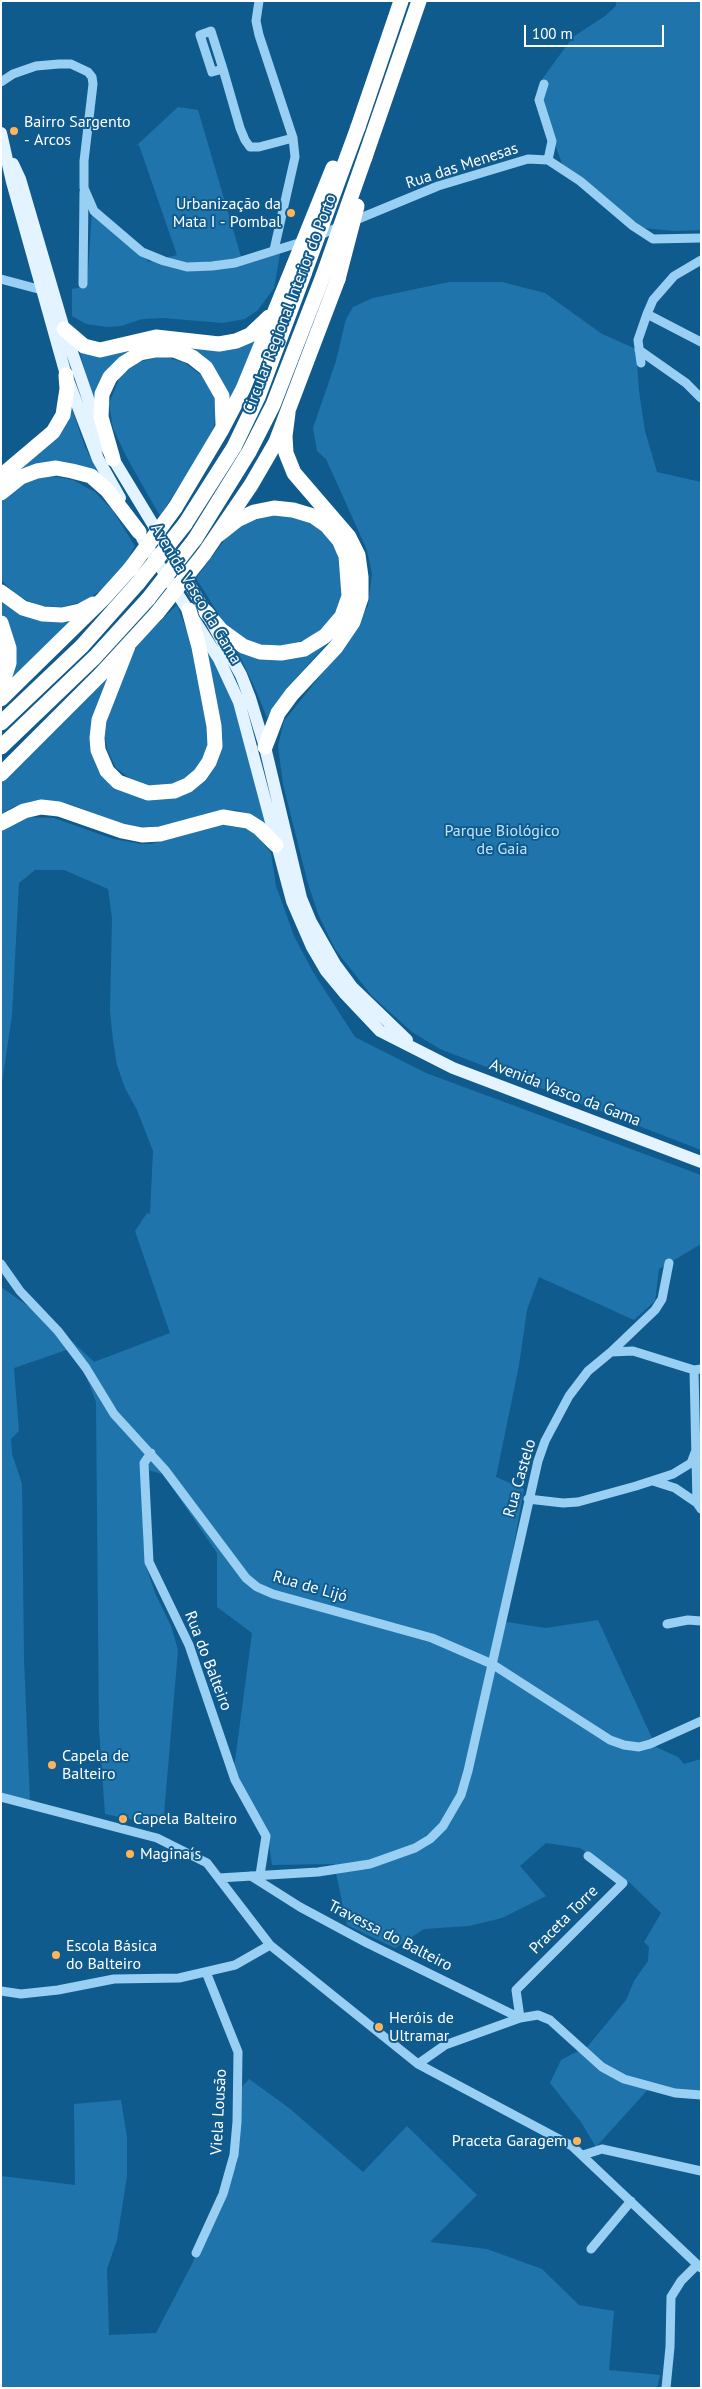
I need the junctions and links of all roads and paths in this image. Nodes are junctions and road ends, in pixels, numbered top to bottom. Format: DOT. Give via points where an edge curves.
graph roads {
  1 [pos="259,1"];
  2 [pos="401,1"];
  3 [pos="419,1"];
  4 [pos="222,69"];
  5 [pos="1,72"];
  6 [pos="13,74"];
  7 [pos="1,82"];
  8 [pos="544,84"];
  9 [pos="358,127"];
  10 [pos="1,133"];
  11 [pos="293,138"];
  12 [pos="5,148"];
  13 [pos="365,158"];
  14 [pos="548,160"];
  15 [pos="84,188"];
  16 [pos="701,238"];
  17 [pos="274,250"];
  18 [pos="701,260"];
  19 [pos="1,279"];
  20 [pos="83,284"];
  21 [pos="42,290"];
  22 [pos="275,310"];
  23 [pos="647,314"];
  24 [pos="64,329"];
  25 [pos="701,342"];
  26 [pos="639,350"];
  27 [pos="640,363"];
  28 [pos="66,375"];
  29 [pos="701,398"];
  30 [pos="288,413"];
  31 [pos="222,431"];
  32 [pos="112,459"];
  33 [pos="1,476"];
  34 [pos="1,493"];
  35 [pos="138,532"];
  36 [pos="218,535"];
  37 [pos="1,592"];
  38 [pos="103,599"];
  39 [pos="189,610"];
  40 [pos="206,612"];
  41 [pos="1,623"];
  42 [pos="128,646"];
  43 [pos="1,688"];
  44 [pos="1,699"];
  45 [pos="1,724"];
  46 [pos="1,747"];
  47 [pos="265,747"];
  48 [pos="1,774"];
  49 [pos="1,822"];
  50 [pos="276,846"];
  51 [pos="418,1051"];
  52 [pos="701,1162"];
  53 [pos="669,1263"];
  54 [pos="1,1264"];
  55 [pos="611,1352"];
  56 [pos="697,1370"];
  57 [pos="696,1450"];
  58 [pos="151,1453"];
  59 [pos="652,1481"];
  60 [pos="528,1499"];
  61 [pos="699,1506"];
  62 [pos="701,1621"];
  63 [pos="667,1624"];
  64 [pos="492,1664"];
  65 [pos="701,1721"];
  66 [pos="1,1798"];
  67 [pos="588,1856"];
  68 [pos="255,1876"];
  69 [pos="219,1878"];
  70 [pos="270,1945"];
  71 [pos="206,1972"];
  72 [pos="1,1991"];
  73 [pos="520,2018"];
  74 [pos="418,2064"];
  75 [pos="701,2095"];
  76 [pos="583,2155"];
  77 [pos="701,2171"];
  78 [pos="631,2201"];
  79 [pos="591,2249"];
  80 [pos="196,2253"];
  81 [pos="699,2267"];
  82 [pos="666,2388"];
  1 -- 11 [label="street" via="256,21 259,35"];
  2 -- 9 [label="highway, Circular Regional Interior do Porto"];
  3 -- 13 [label="highway, Circular Regional Interior do Porto"];
  4 -- 11 [label="street" via="250,147"];
  5 -- 6 [label="street"];
  6 -- 7 [label="street"];
  6 -- 15 [label="street" via="36,66 71,64 92,77"];
  8 -- 14 [label="street" via="539,100 552,141"];
  9 -- 22 [label="highway, bridge" via="344,143"];
  9 -- 45 [label="highway, Circular Regional Interior do Porto, bridge" via="258,397 234,448 185,524 138,583 82,646"];
  10 -- 12 [label="main road, Avenida Vasco da Gama"];
  11 -- 17 [label="street" via="295,158"];
  12 -- 21 [label="main road, Avenida Vasco da Gama"];
  12 -- 24 [label="main road, Avenida Vasco da Gama" via="20,179"];
  13 -- 30 [label="highway, bridge" via="367,176 338,279"];
  13 -- 46 [label="highway, Circular Regional Interior do Porto, bridge" via="273,405 249,452 194,538 148,598 95,657"];
  14 -- 16 [label="street" via="653,239"];
  14 -- 17 [label="street, Rua das Menesas" via="528,159 438,186 289,248"];
  15 -- 17 [label="street, Rua das Menesas" via="94,211 142,252 164,261 187,267 212,266 235,263"];
  15 -- 20 [label="street"];
  18 -- 23 [label="street" via="674,276 653,300"];
  19 -- 21 [label="street"];
  21 -- 28 [label="main road, Avenida Vasco da Gama"];
  22 -- 24 [label="highway" via="250,335 219,344 156,337 100,350 84,346"];
  22 -- 31 [label="highway"];
  23 -- 25 [label="street"];
  23 -- 26 [label="street" via="638,340"];
  24 -- 32 [label="main road, Avenida Vasco da Gama" via="95,423"];
  26 -- 27 [label="street"];
  26 -- 29 [label="street" via="686,383"];
  28 -- 33 [label="highway" via="63,415 53,432"];
  28 -- 35 [label="main road, Avenida Vasco da Gama" via="98,459"];
  30 -- 36 [label="highway" via="276,442"];
  30 -- 47 [label="highway" via="286,453 294,473 349,538 358,555 361,598 353,622 336,647 292,694 278,714"];
  31 -- 32 [label="highway" via="222,396 206,368 192,356 174,350 140,353 110,377 102,394 101,417"];
  31 -- 38 [label="highway, bridge" via="175,508 130,569"];
  32 -- 40 [label="main road, Avenida Vasco da Gama"];
  34 -- 35 [label="highway" via="21,477 37,471 56,468 91,476 108,490"];
  35 -- 39 [label="main road, Avenida Vasco da Gama"];
  36 -- 40 [label="highway" via="254,512 294,510 313,516 339,540 346,556 349,596 342,616 325,636 304,649 281,653 260,652 243,646 221,630"];
  36 -- 42 [label="highway, bridge"];
  37 -- 38 [label="highway" via="24,608 43,614 62,615 80,611"];
  38 -- 44 [label="highway"];
  39 -- 42 [label="highway" via="200,647 215,746 200,775 174,792 148,794 118,782 107,771 98,750 99,720"];
  39 -- 50 [label="main road, Avenida Vasco da Gama" via="219,659 239,702"];
  40 -- 47 [label="main road, Avenida Vasco da Gama" via="241,675"];
  41 -- 43 [label="highway" via="9,648 9,663"];
  42 -- 48 [label="highway"];
  47 -- 51 [label="main road, Avenida Vasco da Gama" via="292,866 311,922 352,987"];
  49 -- 50 [label="highway" via="41,807 59,809 142,835 160,834 223,816 248,821"];
  50 -- 51 [label="main road, Avenida Vasco da Gama" via="295,909 326,971 380,1031"];
  51 -- 52 [label="main road, Avenida Vasco da Gama" via="453,1068"];
  53 -- 55 [label="street, Rua Castelo" via="662,1299 655,1310"];
  54 -- 58 [label="street, Rua de Lijó" via="86,1368 114,1414"];
  55 -- 56 [label="street" via="633,1350"];
  55 -- 60 [label="street, Rua Castelo" via="588,1371 569,1396 541,1450"];
  56 -- 57 [label="street"];
  57 -- 59 [label="street" via="691,1463"];
  57 -- 61 [label="street"];
  58 -- 64 [label="street, Rua de Lijó" via="246,1578 257,1587 422,1634"];
  58 -- 68 [label="street, Rua do Balteiro" via="144,1463 149,1562 189,1645 235,1780 266,1836"];
  59 -- 60 [label="street" via="578,1502"];
  59 -- 61 [label="street" via="675,1488"];
  60 -- 64 [label="street, Rua Castelo" via="504,1621"];
  62 -- 63 [label="street"];
  64 -- 65 [label="street, Rua de Lijó" via="610,1740 624,1745 650,1744"];
  64 -- 68 [label="street, Rua Castelo" via="478,1734 460,1795 443,1826 430,1839 392,1858 370,1864 325,1872"];
  66 -- 69 [label="street" via="157,1838 202,1860"];
  67 -- 73 [label="street, Praceta Torre" via="623,1883 516,1990"];
  68 -- 69 [label="street, Rua Castelo"];
  68 -- 73 [label="street, Travessa do Balteiro" via="300,1907 367,1943"];
  69 -- 70 [label="street"];
  70 -- 71 [label="street" via="243,1962"];
  70 -- 74 [label="street"];
  71 -- 72 [label="street" via="179,1978 114,1979 21,1994"];
  71 -- 80 [label="street, Viela Lousão" via="238,2052 236,2122 234,2156 223,2194"];
  73 -- 74 [label="street" via="445,2045"];
  73 -- 75 [label="street" via="538,2015 550,2020 602,2067 624,2079 675,2093"];
  74 -- 76 [label="street" via="557,2137"];
  76 -- 77 [label="street" via="602,2149"];
  76 -- 78 [label="street"];
  78 -- 79 [label="street"];
  78 -- 81 [label="street"];
  81 -- 82 [label="street" via="681,2282 671,2297"];
}
